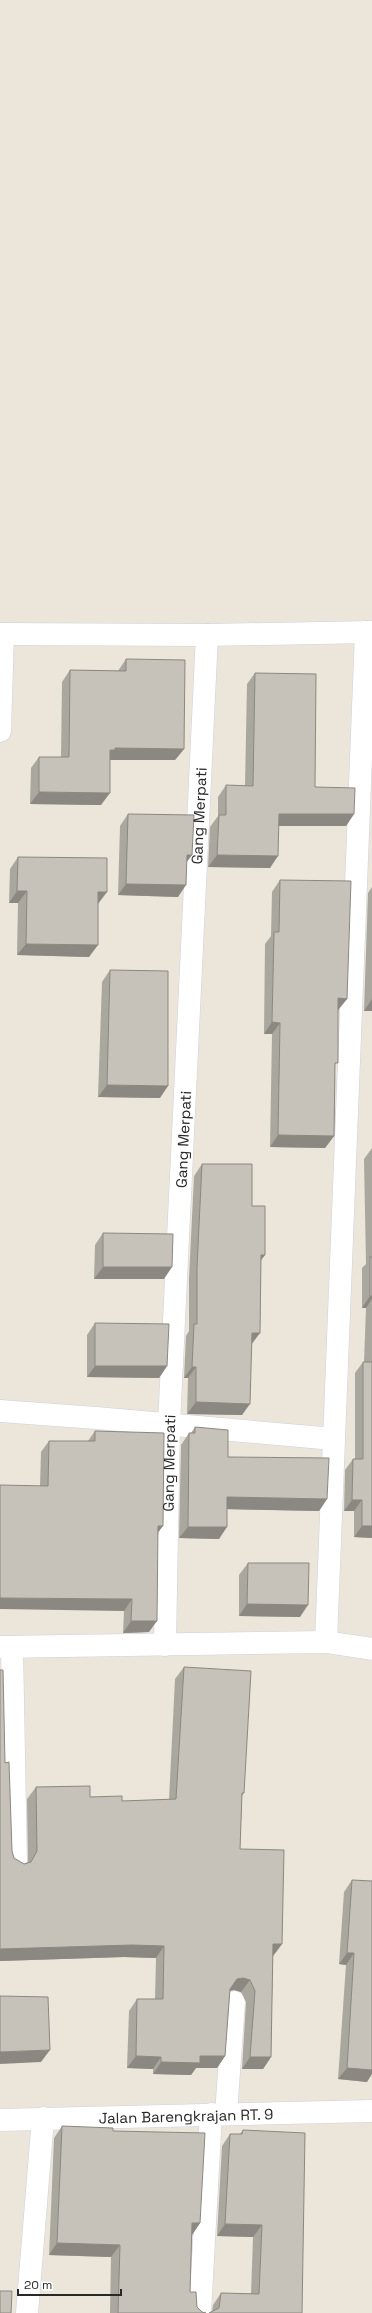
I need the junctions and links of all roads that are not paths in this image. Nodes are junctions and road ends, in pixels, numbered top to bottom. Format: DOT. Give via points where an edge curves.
graph roads {
  1 [pos="369,632"];
  2 [pos="1,634"];
  3 [pos="206,634"];
  4 [pos="0,731"];
  5 [pos="0,1412"];
  6 [pos="169,1425"];
  7 [pos="334,1439"];
  8 [pos="326,1642"];
  9 [pos="165,1645"];
  10 [pos="6,1647"];
  11 [pos="372,1649"];
  12 [pos="16,1863"];
  13 [pos="234,2002"];
  14 [pos="372,2111"];
  15 [pos="219,2114"];
  16 [pos="43,2118"];
  17 [pos="0,2120"];
  18 [pos="27,2313"];
  19 [pos="200,2313"];
  1 -- 3 [label="street"];
  1 -- 7 [label="street"];
  2 -- 3 [label="street"];
  2 -- 4 [label="street"];
  3 -- 6 [label="street, Gang Merpati"];
  5 -- 6 [label="street"];
  6 -- 7 [label="street"];
  6 -- 9 [label="street, Gang Merpati"];
  7 -- 8 [label="street"];
  8 -- 9 [label="street"];
  8 -- 11 [label="street"];
  9 -- 10 [label="street"];
  10 -- 12 [label="street"];
  13 -- 15 [label="street"];
  14 -- 15 [label="street, Jalan Barengkrajan RT. 9"];
  15 -- 16 [label="street, Jalan Barengkrajan RT. 9"];
  15 -- 19 [label="street"];
  16 -- 17 [label="street, Jalan Barengkrajan RT. 9"];
  16 -- 18 [label="street"];
}
